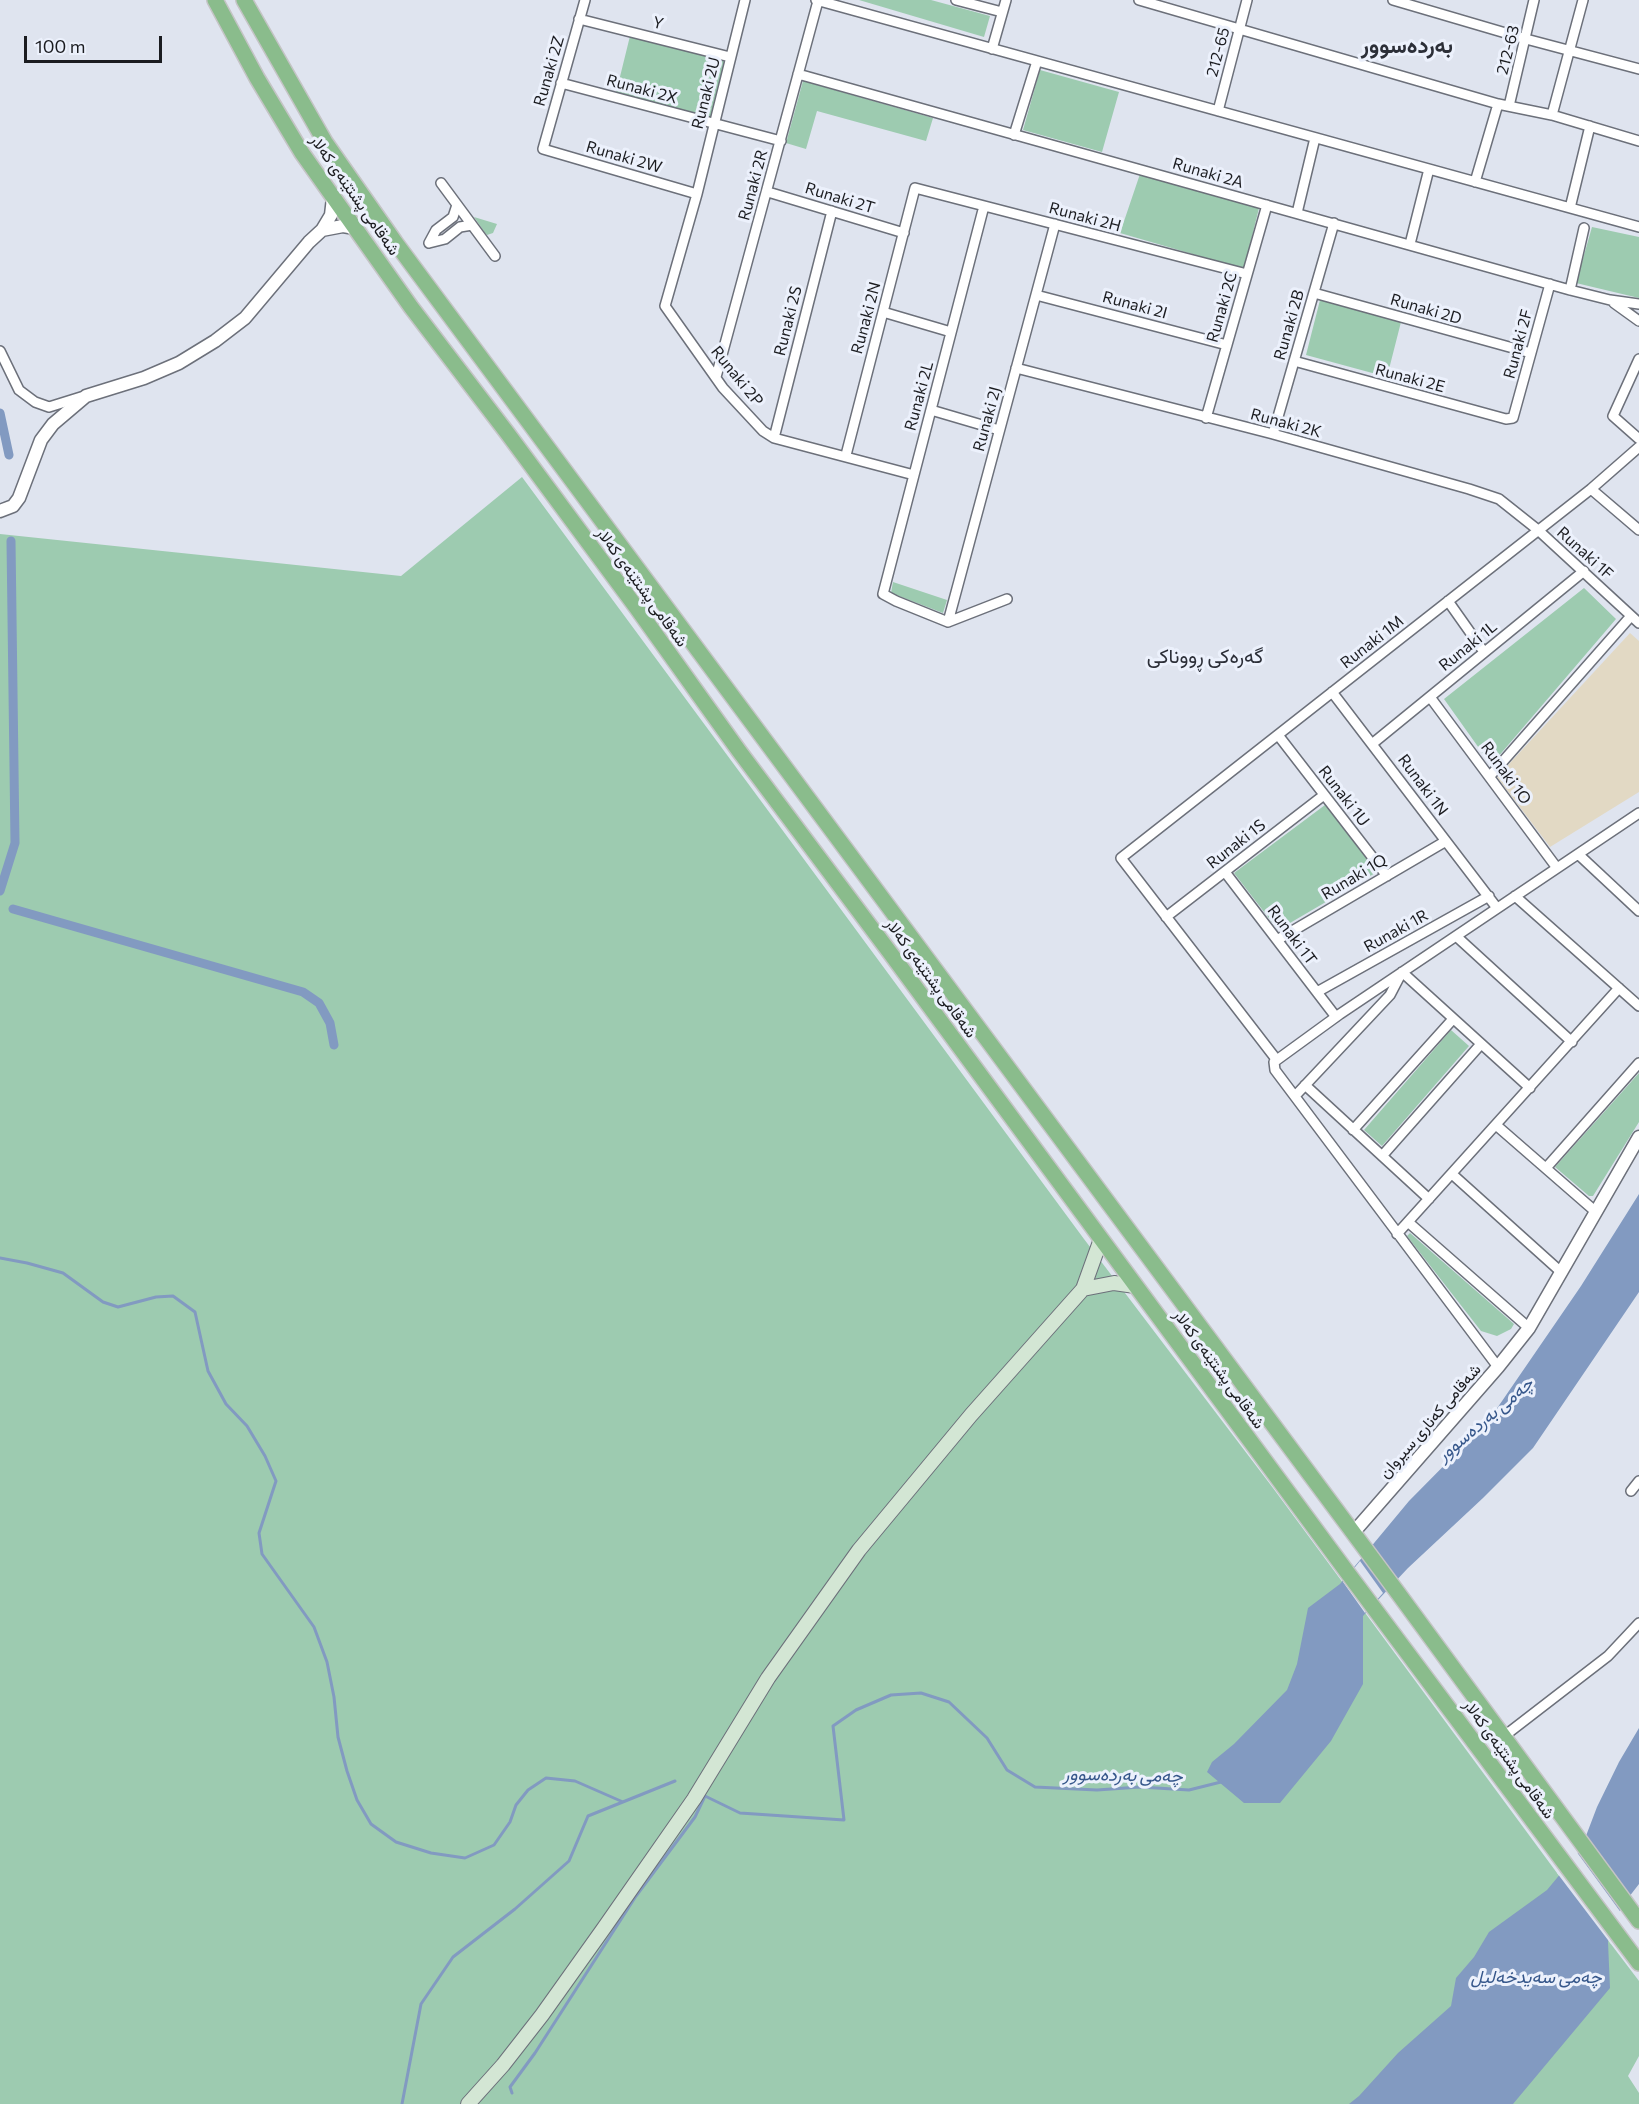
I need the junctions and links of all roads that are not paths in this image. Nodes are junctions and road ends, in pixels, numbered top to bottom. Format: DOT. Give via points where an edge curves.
graph roads {
  1 [pos="215,0"];
  2 [pos="244,0"];
  3 [pos="585,0"];
  4 [pos="745,0"];
  5 [pos="817,0"];
  6 [pos="956,0"];
  7 [pos="1006,0"];
  8 [pos="1139,0"];
  9 [pos="1246,0"];
  10 [pos="1393,0"];
  11 [pos="1534,0"];
  12 [pos="1583,0"];
  13 [pos="848,4"];
  14 [pos="1002,12"];
  15 [pos="579,19"];
  16 [pos="1239,28"];
  17 [pos="1526,39"];
  18 [pos="993,49"];
  19 [pos="1570,50"];
  20 [pos="730,57"];
  21 [pos="1037,61"];
  22 [pos="1639,69"];
  23 [pos="798,74"];
  24 [pos="561,83"];
  25 [pos="1498,104"];
  26 [pos="1509,106"];
  27 [pos="1218,111"];
  28 [pos="1552,115"];
  29 [pos="714,123"];
  30 [pos="1590,126"];
  31 [pos="1014,135"];
  32 [pos="1315,138"];
  33 [pos="781,141"];
  34 [pos="1639,141"];
  35 [pos="325,142"];
  36 [pos="543,149"];
  37 [pos="302,153"];
  38 [pos="1429,169"];
  39 [pos="1475,182"];
  40 [pos="441,183"];
  41 [pos="915,188"];
  42 [pos="768,192"];
  43 [pos="697,194"];
  44 [pos="333,198"];
  45 [pos="457,205"];
  46 [pos="1267,205"];
  47 [pos="984,206"];
  48 [pos="1570,208"];
  49 [pos="832,211"];
  50 [pos="1297,213"];
  51 [pos="1334,223"];
  52 [pos="1055,224"];
  53 [pos="472,225"];
  54 [pos="1639,227"];
  55 [pos="355,228"];
  56 [pos="1584,228"];
  57 [pos="322,230"];
  58 [pos="904,233"];
  59 [pos="1410,244"];
  60 [pos="495,256"];
  61 [pos="1247,274"];
  62 [pos="1550,284"];
  63 [pos="1570,290"];
  64 [pos="1314,293"];
  65 [pos="1036,295"];
  66 [pos="1610,300"];
  67 [pos="1639,304"];
  68 [pos="883,312"];
  69 [pos="1639,321"];
  70 [pos="951,332"];
  71 [pos="1227,345"];
  72 [pos="0,351"];
  73 [pos="1531,353"];
  74 [pos="1639,359"];
  75 [pos="1294,361"];
  76 [pos="1016,368"];
  77 [pos="716,376"];
  78 [pos="86,396"];
  79 [pos="931,410"];
  80 [pos="1516,412"];
  81 [pos="1206,418"];
  82 [pos="999,430"];
  83 [pos="1273,434"];
  84 [pos="774,438"];
  85 [pos="1639,439"];
  86 [pos="1639,447"];
  87 [pos="846,455"];
  88 [pos="914,475"];
  89 [pos="1591,489"];
  90 [pos="0,510"];
  91 [pos="1538,530"];
  92 [pos="1639,530"];
  93 [pos="1584,571"];
  94 [pos="1007,599"];
  95 [pos="1448,601"];
  96 [pos="1635,619"];
  97 [pos="948,622"];
  98 [pos="1484,652"];
  99 [pos="1332,692"];
  100 [pos="1430,697"];
  101 [pos="1278,735"];
  102 [pos="1372,744"];
  103 [pos="1490,776"];
  104 [pos="1324,795"];
  105 [pos="1637,817"];
  106 [pos="1446,841"];
  107 [pos="841,843"];
  108 [pos="1578,854"];
  109 [pos="820,859"];
  110 [pos="1557,868"];
  111 [pos="1225,872"];
  112 [pos="1387,876"];
  113 [pos="1489,896"];
  114 [pos="1515,896"];
  115 [pos="1497,908"];
  116 [pos="1639,911"];
  117 [pos="1166,917"];
  118 [pos="1456,936"];
  119 [pos="1277,940"];
  120 [pos="1402,972"];
  121 [pos="1619,988"];
  122 [pos="1317,992"];
  123 [pos="1639,1006"];
  124 [pos="1336,1017"];
  125 [pos="1453,1018"];
  126 [pos="1572,1042"];
  127 [pos="1480,1044"];
  128 [pos="1276,1059"];
  129 [pos="1639,1064"];
  130 [pos="1305,1085"];
  131 [pos="1530,1088"];
  132 [pos="1295,1096"];
  133 [pos="1496,1125"];
  134 [pos="1353,1130"];
  135 [pos="1639,1137"];
  136 [pos="1382,1156"];
  137 [pos="1546,1168"];
  138 [pos="1452,1174"];
  139 [pos="1429,1199"];
  140 [pos="1596,1212"];
  141 [pos="1408,1222"];
  142 [pos="1397,1234"];
  143 [pos="1101,1239"];
  144 [pos="1561,1272"];
  145 [pos="1135,1286"];
  146 [pos="1083,1289"];
  147 [pos="1529,1328"];
  148 [pos="1498,1367"];
  149 [pos="1639,1481"];
  150 [pos="1630,1491"];
  151 [pos="1357,1539"];
  152 [pos="1639,1623"];
  153 [pos="1503,1737"];
  154 [pos="1636,1916"];
  155 [pos="1639,1963"];
  156 [pos="468,2104"];
  1 -- 37 [label="highway, شەقامی پشتێنەی کەلار"];
  2 -- 35 [label="highway, شەقامی پشتێنەی کەلار"];
  3 -- 15 [label="street, Runaki 2Z"];
  4 -- 20 [label="street, Runaki 2U"];
  5 -- 13 [label="street"];
  5 -- 23 [label="street, Runaki 2R"];
  6 -- 14 [label="street"];
  7 -- 14 [label="street"];
  8 -- 16 [label="street"];
  9 -- 16 [label="street, 212-65"];
  10 -- 17 [label="street"];
  11 -- 17 [label="street, 212-63"];
  12 -- 19 [label="street"];
  13 -- 18 [label="street"];
  14 -- 18 [label="street"];
  15 -- 20 [label="street, Y"];
  15 -- 24 [label="street, Runaki 2Z"];
  16 -- 25 [label="street"];
  16 -- 27 [label="street, 212-65"];
  17 -- 19 [label="street"];
  17 -- 26 [label="street, 212-63"];
  18 -- 21 [label="street"];
  19 -- 22 [label="street"];
  19 -- 28 [label="street"];
  20 -- 29 [label="street, Runaki 2U"];
  21 -- 27 [label="street"];
  21 -- 31 [label="street"];
  23 -- 31 [label="street, Runaki 2A"];
  23 -- 33 [label="street, Runaki 2R"];
  24 -- 29 [label="street, Runaki 2X"];
  24 -- 36 [label="street, Runaki 2Z"];
  25 -- 26 [label="street"];
  25 -- 39 [label="street"];
  26 -- 28 [label="street"];
  27 -- 32 [label="street"];
  28 -- 30 [label="street"];
  29 -- 33 [label="street, Runaki 2X"];
  29 -- 43 [label="street, Runaki 2U"];
  30 -- 34 [label="street"];
  30 -- 48 [label="street"];
  31 -- 46 [label="street, Runaki 2A"];
  32 -- 38 [label="street"];
  32 -- 50 [label="street"];
  33 -- 42 [label="street, Runaki 2R"];
  35 -- 37 [label="highway" via="317,136 309,137 302,144"];
  35 -- 107 [label="highway, شەقامی پشتێنەی کەلار" via="394,242"];
  36 -- 43 [label="street, Runaki 2W"];
  37 -- 44 [label="highway, شەقامی پشتێنەی کەلار"];
  38 -- 39 [label="street"];
  38 -- 59 [label="street"];
  39 -- 48 [label="street"];
  40 -- 45 [label="street"];
  41 -- 47 [label="street, Runaki 2H"];
  41 -- 58 [label="street, Runaki 2N"];
  42 -- 49 [label="street, Runaki 2T"];
  42 -- 77 [label="street, Runaki 2R"];
  43 -- 77 [label="street, Runaki 2P" via="665,306"];
  44 -- 55 [label="highway, شەقامی پشتێنەی کەلار"];
  44 -- 57 [label="street" via="331,215"];
  45 -- 53 [label="street"];
  45 -- 53 [label="street" via="453,217 436,230 429,243"];
  46 -- 50 [label="street, Runaki 2A"];
  46 -- 61 [label="street, Runaki 2C"];
  47 -- 52 [label="street, Runaki 2H"];
  47 -- 70 [label="street, Runaki 2L"];
  48 -- 54 [label="street"];
  49 -- 58 [label="street, Runaki 2T"];
  49 -- 84 [label="street, Runaki 2S"];
  50 -- 51 [label="street, Runaki 2A"];
  51 -- 59 [label="street, Runaki 2A"];
  51 -- 64 [label="street, Runaki 2B"];
  52 -- 61 [label="street, Runaki 2H"];
  52 -- 65 [label="street, Runaki 2J"];
  53 -- 60 [label="street"];
  55 -- 57 [label="street"];
  55 -- 109 [label="highway, شەقامی پشتێنەی کەلار"];
  56 -- 63 [label="street"];
  57 -- 78 [label="street" via="253,311 215,341 144,378"];
  58 -- 68 [label="street, Runaki 2N"];
  59 -- 62 [label="street, Runaki 2A"];
  61 -- 71 [label="street, Runaki 2C"];
  62 -- 63 [label="street, Runaki 2A"];
  62 -- 73 [label="street, Runaki 2F"];
  63 -- 66 [label="street, Runaki 2A"];
  64 -- 73 [label="street, Runaki 2D"];
  64 -- 75 [label="street, Runaki 2B"];
  65 -- 71 [label="street, Runaki 2I"];
  65 -- 76 [label="street, Runaki 2J"];
  66 -- 67 [label="street, Runaki 2A"];
  66 -- 69 [label="street"];
  68 -- 70 [label="street"];
  68 -- 87 [label="street, Runaki 2N"];
  70 -- 79 [label="street, Runaki 2L"];
  71 -- 81 [label="street, Runaki 2C"];
  72 -- 78 [label="street" via="19,390 35,402 49,407"];
  73 -- 80 [label="street, Runaki 2F"];
  74 -- 85 [label="street" via="1613,416"];
  75 -- 80 [label="street, Runaki 2E" via="1506,419 1513,418"];
  75 -- 83 [label="street, Runaki 2B"];
  76 -- 81 [label="street, Runaki 2K"];
  76 -- 82 [label="street, Runaki 2J"];
  77 -- 84 [label="street, Runaki 2P" via="763,431"];
  78 -- 90 [label="street" via="53,424 41,440 19,498 7,510"];
  79 -- 82 [label="street"];
  79 -- 88 [label="street, Runaki 2L"];
  81 -- 83 [label="street, Runaki 2K"];
  82 -- 97 [label="street, Runaki 2J"];
  83 -- 91 [label="street, Runaki 2K" via="1499,499"];
  84 -- 87 [label="street, Runaki 2P"];
  86 -- 89 [label="street, Runaki 1M"];
  87 -- 88 [label="street, Runaki 2P"];
  88 -- 97 [label="street, Runaki 2L" via="882,594"];
  89 -- 91 [label="street, Runaki 1M"];
  89 -- 92 [label="street"];
  91 -- 93 [label="street, Runaki 1F"];
  91 -- 95 [label="street, Runaki 1M"];
  93 -- 96 [label="street, Runaki 1F"];
  93 -- 98 [label="street, Runaki 1L"];
  94 -- 97 [label="street"];
  95 -- 98 [label="street"];
  95 -- 99 [label="street, Runaki 1M"];
  96 -- 103 [label="street"];
  98 -- 100 [label="street, Runaki 1L"];
  99 -- 101 [label="street, Runaki 1M"];
  99 -- 102 [label="street, Runaki 1N"];
  100 -- 102 [label="street, Runaki 1L"];
  100 -- 103 [label="street, Runaki 1O"];
  101 -- 104 [label="street, Runaki 1U"];
  101 -- 117 [label="street, Runaki 1M" via="1121,858"];
  102 -- 106 [label="street, Runaki 1N"];
  103 -- 110 [label="street, Runaki 1O"];
  104 -- 111 [label="street, Runaki 1S"];
  104 -- 112 [label="street, Runaki 1U"];
  105 -- 108 [label="street"];
  106 -- 112 [label="street, Runaki 1Q"];
  106 -- 113 [label="street, Runaki 1N"];
  107 -- 109 [label="highway" via="829,859"];
  107 -- 151 [label="highway, شەقامی پشتێنەی کەلار"];
  108 -- 110 [label="street"];
  108 -- 116 [label="street"];
  109 -- 143 [label="highway, شەقامی پشتێنەی کەلار"];
  110 -- 114 [label="street"];
  111 -- 117 [label="street, Runaki 1S"];
  111 -- 119 [label="street, Runaki 1T"];
  112 -- 119 [label="street, Runaki 1Q"];
  113 -- 115 [label="street, Runaki 1N"];
  113 -- 122 [label="street, Runaki 1R"];
  114 -- 115 [label="street"];
  114 -- 121 [label="street"];
  115 -- 118 [label="street"];
  117 -- 128 [label="street"];
  118 -- 120 [label="street"];
  118 -- 126 [label="street"];
  119 -- 122 [label="street, Runaki 1T"];
  120 -- 124 [label="street"];
  120 -- 125 [label="street"];
  120 -- 130 [label="street" via="1390,995"];
  121 -- 123 [label="street"];
  121 -- 126 [label="street"];
  122 -- 124 [label="street, Runaki 1T"];
  124 -- 128 [label="street"];
  125 -- 127 [label="street"];
  125 -- 134 [label="street"];
  126 -- 131 [label="street"];
  127 -- 131 [label="street"];
  127 -- 136 [label="street"];
  128 -- 132 [label="street" via="1275,1070"];
  129 -- 137 [label="street"];
  130 -- 132 [label="street"];
  130 -- 134 [label="street"];
  131 -- 133 [label="street"];
  132 -- 142 [label="street"];
  133 -- 137 [label="street"];
  133 -- 138 [label="street"];
  134 -- 136 [label="street"];
  135 -- 140 [label="street, شەقامی کەناری سیروان"];
  136 -- 139 [label="street"];
  137 -- 140 [label="street"];
  138 -- 139 [label="street"];
  138 -- 144 [label="street"];
  139 -- 141 [label="street"];
  140 -- 144 [label="street, شەقامی کەناری سیروان"];
  141 -- 142 [label="street"];
  141 -- 147 [label="street"];
  142 -- 148 [label="street"];
  143 -- 145 [label="highway, شەقامی پشتێنەی کەلار"];
  143 -- 146 [label="main road"];
  144 -- 147 [label="street, شەقامی کەناری سیروان"];
  145 -- 146 [label="main road" via="1114,1283"];
  145 -- 155 [label="highway, شەقامی پشتێنەی کەلار"];
  146 -- 156 [label="main road" via="859,1550 774,1670 694,1799 604,1928 529,2032"];
  147 -- 148 [label="street, شەقامی کەناری سیروان"];
  148 -- 151 [label="street, شەقامی کەناری سیروان"];
  149 -- 150 [label="street"];
  151 -- 153 [label="highway, شەقامی پشتێنەی کەلار"];
  152 -- 153 [label="street" via="1608,1656"];
  153 -- 154 [label="highway, شەقامی پشتێنەی کەلار"];
}
